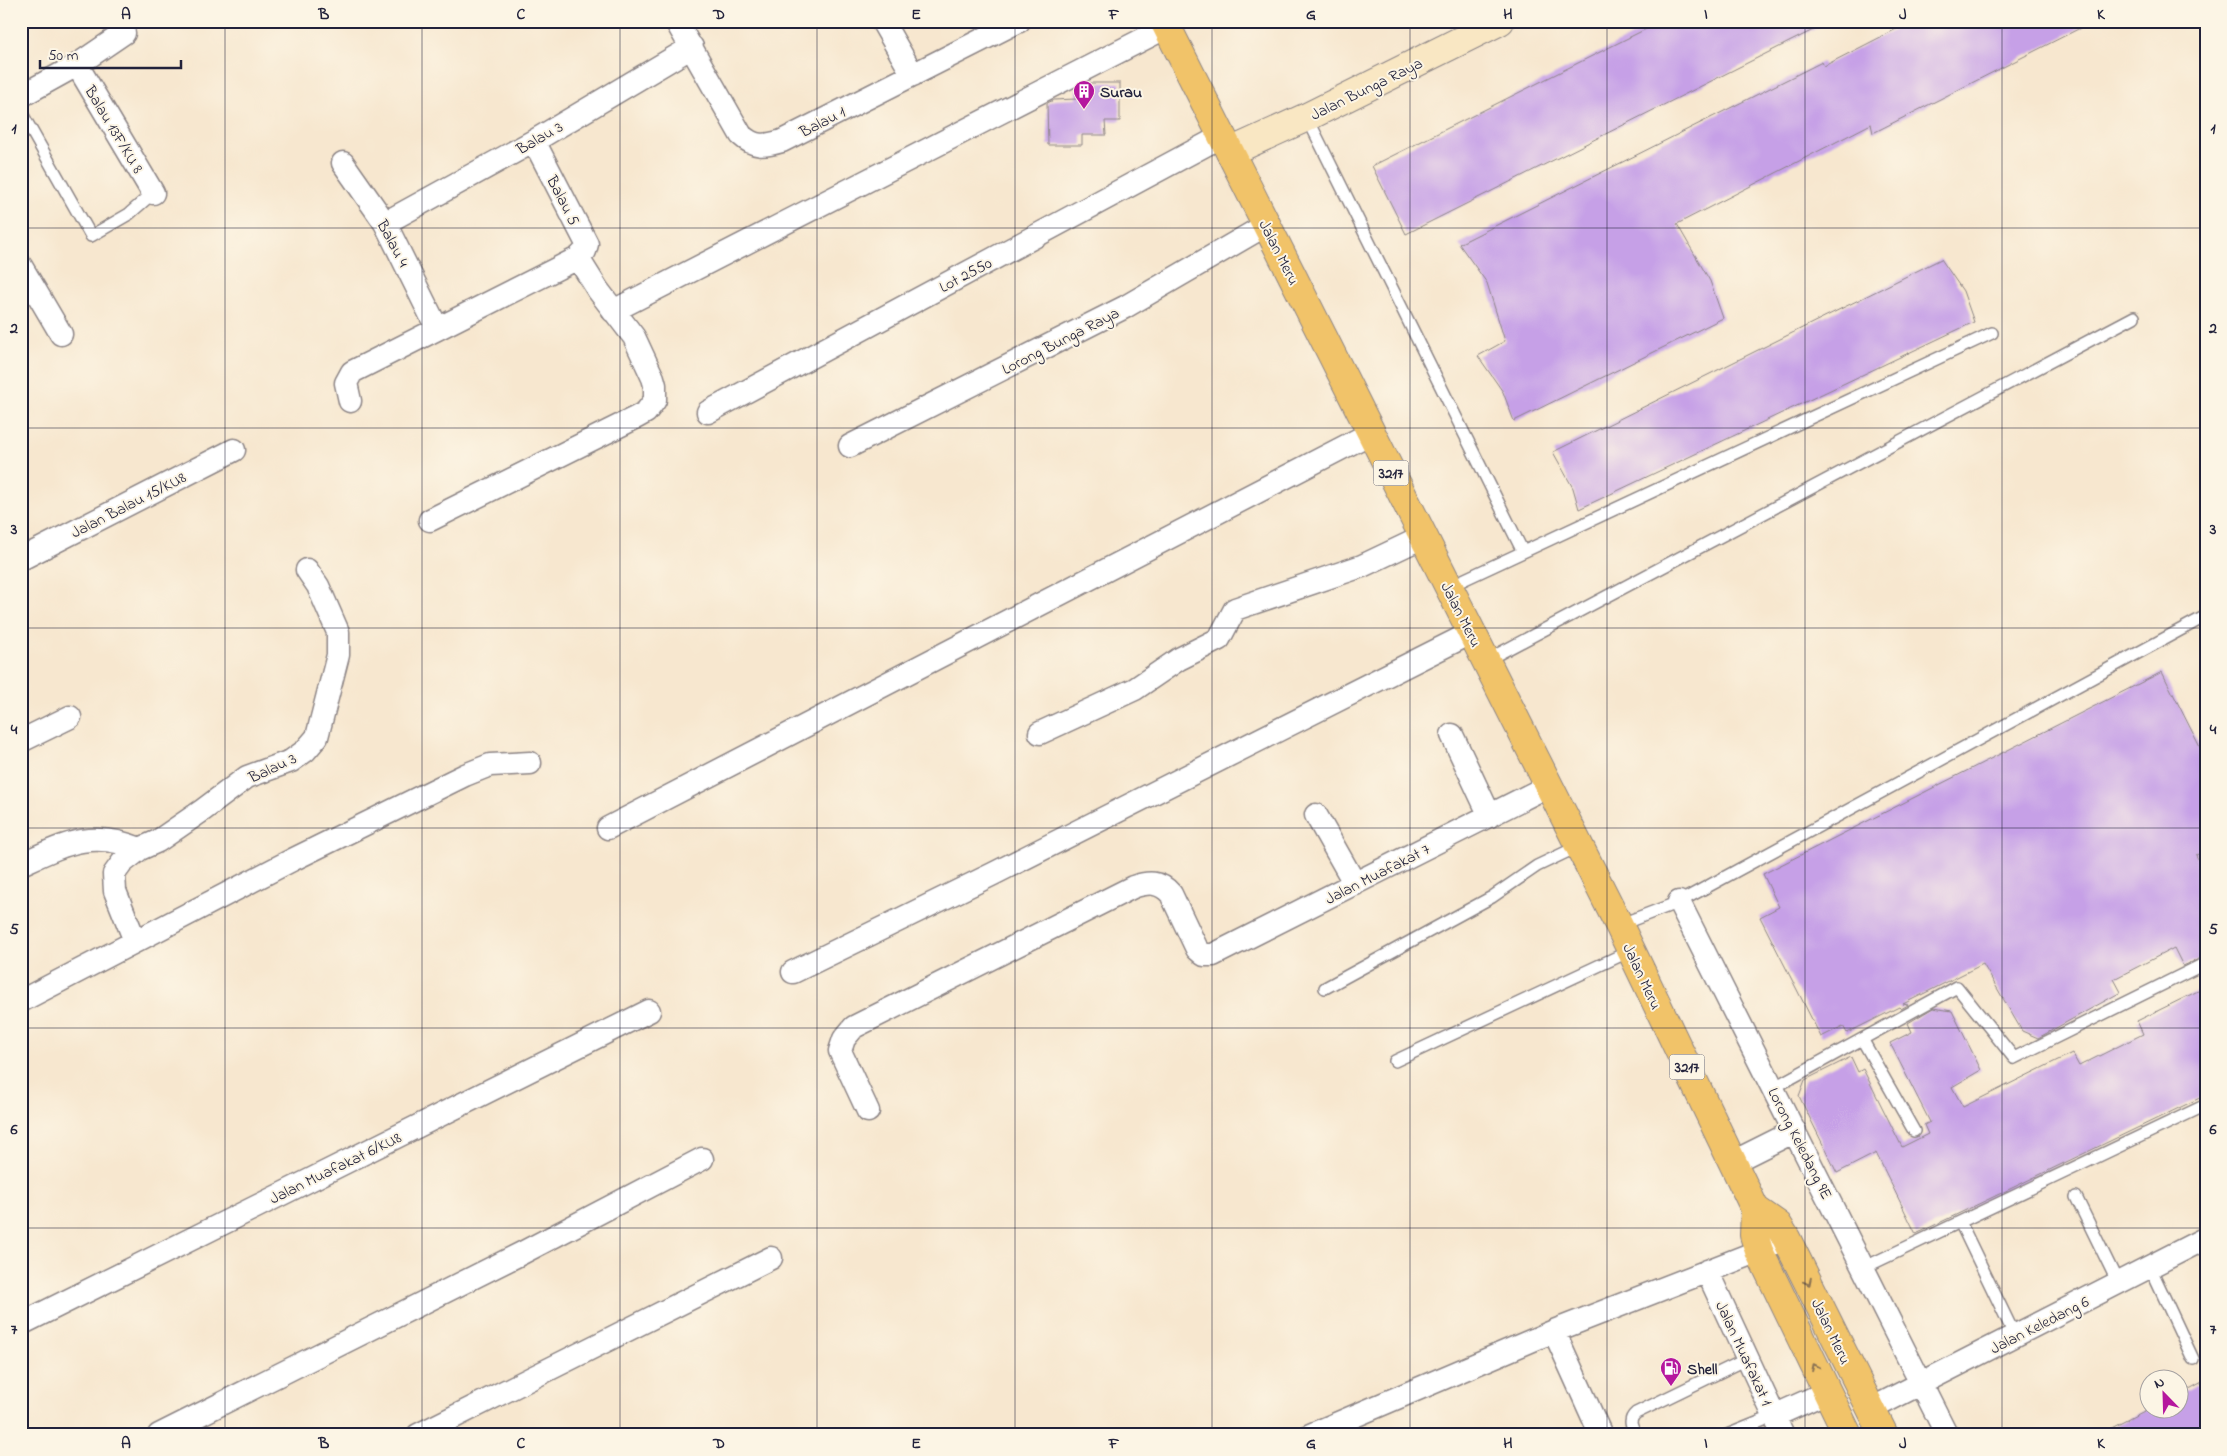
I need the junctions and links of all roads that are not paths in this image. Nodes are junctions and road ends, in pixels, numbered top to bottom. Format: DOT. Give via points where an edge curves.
graph roads {
  1 [pos="676,21"];
  2 [pos="882,21"];
  3 [pos="1019,21"];
  4 [pos="1500,21"];
  5 [pos="1166,24"];
  6 [pos="993,27"];
  7 [pos="124,33"];
  8 [pos="692,47"];
  9 [pos="77,65"];
  10 [pos="913,75"];
  11 [pos="21,96"];
  12 [pos="21,112"];
  13 [pos="1307,117"];
  14 [pos="534,141"];
  15 [pos="1226,144"];
  16 [pos="343,163"];
  17 [pos="153,192"];
  18 [pos="385,224"];
  19 [pos="1266,225"];
  20 [pos="578,258"];
  21 [pos="21,266"];
  22 [pos="614,310"];
  23 [pos="2134,317"];
  24 [pos="437,328"];
  25 [pos="1992,333"];
  26 [pos="61,334"];
  27 [pos="350,402"];
  28 [pos="708,412"];
  29 [pos="1371,433"];
  30 [pos="850,446"];
  31 [pos="234,450"];
  32 [pos="430,520"];
  33 [pos="1423,537"];
  34 [pos="1522,552"];
  35 [pos="21,558"];
  36 [pos="307,570"];
  37 [pos="1448,587"];
  38 [pos="2206,616"];
  39 [pos="1471,633"];
  40 [pos="1486,661"];
  41 [pos="70,717"];
  42 [pos="1040,733"];
  43 [pos="1452,735"];
  44 [pos="21,741"];
  45 [pos="530,763"];
  46 [pos="1548,786"];
  47 [pos="1316,815"];
  48 [pos="1490,816"];
  49 [pos="608,828"];
  50 [pos="1579,846"];
  51 [pos="140,849"];
  52 [pos="21,864"];
  53 [pos="1355,884"];
  54 [pos="1679,902"];
  55 [pos="1619,925"];
  56 [pos="135,941"];
  57 [pos="1630,951"];
  58 [pos="2206,963"];
  59 [pos="794,972"];
  60 [pos="1325,988"];
  61 [pos="21,1001"];
  62 [pos="649,1011"];
  63 [pos="1862,1039"];
  64 [pos="1395,1062"];
  65 [pos="1773,1088"];
  66 [pos="2206,1105"];
  67 [pos="868,1111"];
  68 [pos="1914,1131"];
  69 [pos="1795,1132"];
  70 [pos="702,1159"];
  71 [pos="1733,1162"];
  72 [pos="2076,1197"];
  73 [pos="1755,1209"];
  74 [pos="1960,1222"];
  75 [pos="1786,1238"];
  76 [pos="2206,1238"];
  77 [pos="1759,1251"];
  78 [pos="772,1258"];
  79 [pos="2150,1266"];
  80 [pos="1864,1268"];
  81 [pos="1708,1271"];
  82 [pos="2118,1283"];
  83 [pos="21,1324"];
  84 [pos="1554,1331"];
  85 [pos="2015,1336"];
  86 [pos="1747,1359"];
  87 [pos="2193,1359"];
  88 [pos="1922,1384"];
  89 [pos="1827,1392"];
  90 [pos="1871,1409"];
  91 [pos="1779,1425"];
  92 [pos="1846,1432"];
  93 [pos="1313,1434"];
  94 [pos="159,1435"];
  95 [pos="418,1435"];
  96 [pos="1601,1435"];
  97 [pos="1636,1435"];
  98 [pos="1728,1435"];
  99 [pos="1884,1435"];
  100 [pos="1947,1435"];
  1 -- 8 [label="street, Balau 1"];
  2 -- 10 [label="street"];
  3 -- 6 [label="street, Balau 1"];
  4 -- 13 [label="street, Jalan Bunga Raya"];
  5 -- 15 [label="main road, Jalan Meru / 3217"];
  5 -- 22 [label="street"];
  6 -- 10 [label="street, Balau 1"];
  7 -- 9 [label="street"];
  8 -- 10 [label="street, Balau 1" via="741,136 750,143 767,145 782,141"];
  8 -- 14 [label="street, Balau 3"];
  9 -- 11 [label="street"];
  9 -- 17 [label="street, Balau 13F/KU 8"];
  12 -- 17 [label="lane" via="91,236 129,214"];
  13 -- 15 [label="street, Jalan Bunga Raya"];
  13 -- 34 [label="lane"];
  14 -- 18 [label="street, Balau 3"];
  14 -- 20 [label="street, Balau 5" via="587,244"];
  15 -- 19 [label="main road, Jalan Meru / 3217"];
  15 -- 28 [label="street, Lot 2550"];
  16 -- 18 [label="street, Balau 4"];
  18 -- 24 [label="street, Balau 4"];
  19 -- 29 [label="main road, Jalan Meru / 3217"];
  19 -- 30 [label="street, Lorong Bunga Raya" via="1125,307"];
  20 -- 22 [label="street"];
  20 -- 24 [label="street"];
  21 -- 26 [label="street"];
  22 -- 32 [label="street" via="634,336 655,385 655,400 646,412"];
  23 -- 40 [label="lane"];
  24 -- 27 [label="street" via="352,372 346,383"];
  25 -- 34 [label="lane"];
  29 -- 33 [label="main road, Jalan Meru / 3217"];
  29 -- 49 [label="street"];
  31 -- 35 [label="street, Jalan Balau 15/KU8"];
  33 -- 37 [label="main road, Jalan Meru / 3217"];
  33 -- 42 [label="street" via="1362,566 1235,609 1219,639 1179,659 1135,689"];
  34 -- 37 [label="lane"];
  36 -- 51 [label="street, Balau 3" via="318,586 338,632 338,655 318,737 291,761 247,777 158,841"];
  37 -- 39 [label="main road, Jalan Meru / 3217"];
  38 -- 54 [label="lane"];
  39 -- 40 [label="main road, Jalan Meru / 3217"];
  39 -- 59 [label="street"];
  40 -- 46 [label="main road, Jalan Meru / 3217"];
  41 -- 44 [label="street"];
  43 -- 48 [label="street"];
  45 -- 56 [label="street" via="490,765 465,775"];
  46 -- 48 [label="street, Jalan Muafakat 7"];
  46 -- 50 [label="main road, Jalan Meru / 3217"];
  47 -- 53 [label="street"];
  48 -- 53 [label="street, Jalan Muafakat 7"];
  50 -- 55 [label="main road, Jalan Meru / 3217"];
  50 -- 60 [label="lane" via="1537,866 1492,897"];
  51 -- 52 [label="street" via="102,838 70,844"];
  51 -- 56 [label="street, Balau 3" via="122,863 114,874 113,882"];
  53 -- 67 [label="street, Jalan Muafakat 7" via="1212,955 1204,955 1197,949 1166,888 1147,882 1134,887 854,1028 844,1039 840,1051"];
  54 -- 55 [label="lane"];
  54 -- 65 [label="street, Lorong Keledang 9E"];
  55 -- 57 [label="main road, Jalan Meru / 3217"];
  56 -- 61 [label="street"];
  57 -- 64 [label="lane"];
  57 -- 71 [label="main road, Jalan Meru / 3217"];
  58 -- 63 [label="lane" via="2014,1058 1957,987"];
  62 -- 83 [label="street, Jalan Muafakat 6/KU8"];
  63 -- 65 [label="lane"];
  63 -- 68 [label="lane"];
  65 -- 69 [label="street, Lorong Keledang 9E"];
  66 -- 74 [label="lane"];
  69 -- 71 [label="street"];
  69 -- 80 [label="street, Lorong Keledang 9E"];
  70 -- 94 [label="street"];
  71 -- 73 [label="main road, Jalan Meru / 3217"];
  72 -- 82 [label="lane"];
  73 -- 75 [label="main road, Jalan Meru" via="1778,1225"];
  73 -- 77 [label="main road, Jalan Meru / 3217" via="1754,1235"];
  74 -- 80 [label="lane"];
  74 -- 85 [label="lane"];
  75 -- 77 [label="street"];
  75 -- 90 [label="main road, Jalan Meru, one-way"];
  76 -- 79 [label="street, Jalan Keledang 6"];
  77 -- 81 [label="street"];
  89 -- 77 [label="main road, Jalan Meru / 3217, one-way"];
  78 -- 95 [label="street"];
  79 -- 82 [label="street, Jalan Keledang 6"];
  79 -- 87 [label="lane"];
  80 -- 88 [label="street, Lorong Keledang 9E"];
  81 -- 84 [label="street"];
  81 -- 86 [label="street, Jalan Muafakat 1"];
  82 -- 85 [label="street, Jalan Keledang 6"];
  84 -- 93 [label="street"];
  84 -- 96 [label="street"];
  85 -- 88 [label="street, Jalan Keledang 6"];
  86 -- 91 [label="street, Jalan Muafakat 1"];
  86 -- 97 [label="lane" via="1636,1413 1630,1424"];
  88 -- 90 [label="street, Jalan Keledang 6"];
  88 -- 100 [label="street, Lorong Keledang 9E"];
  89 -- 91 [label="street"];
  89 -- 92 [label="main road, Jalan Meru / 3217"];
  90 -- 99 [label="main road, Jalan Meru"];
  91 -- 98 [label="lane"];
}
